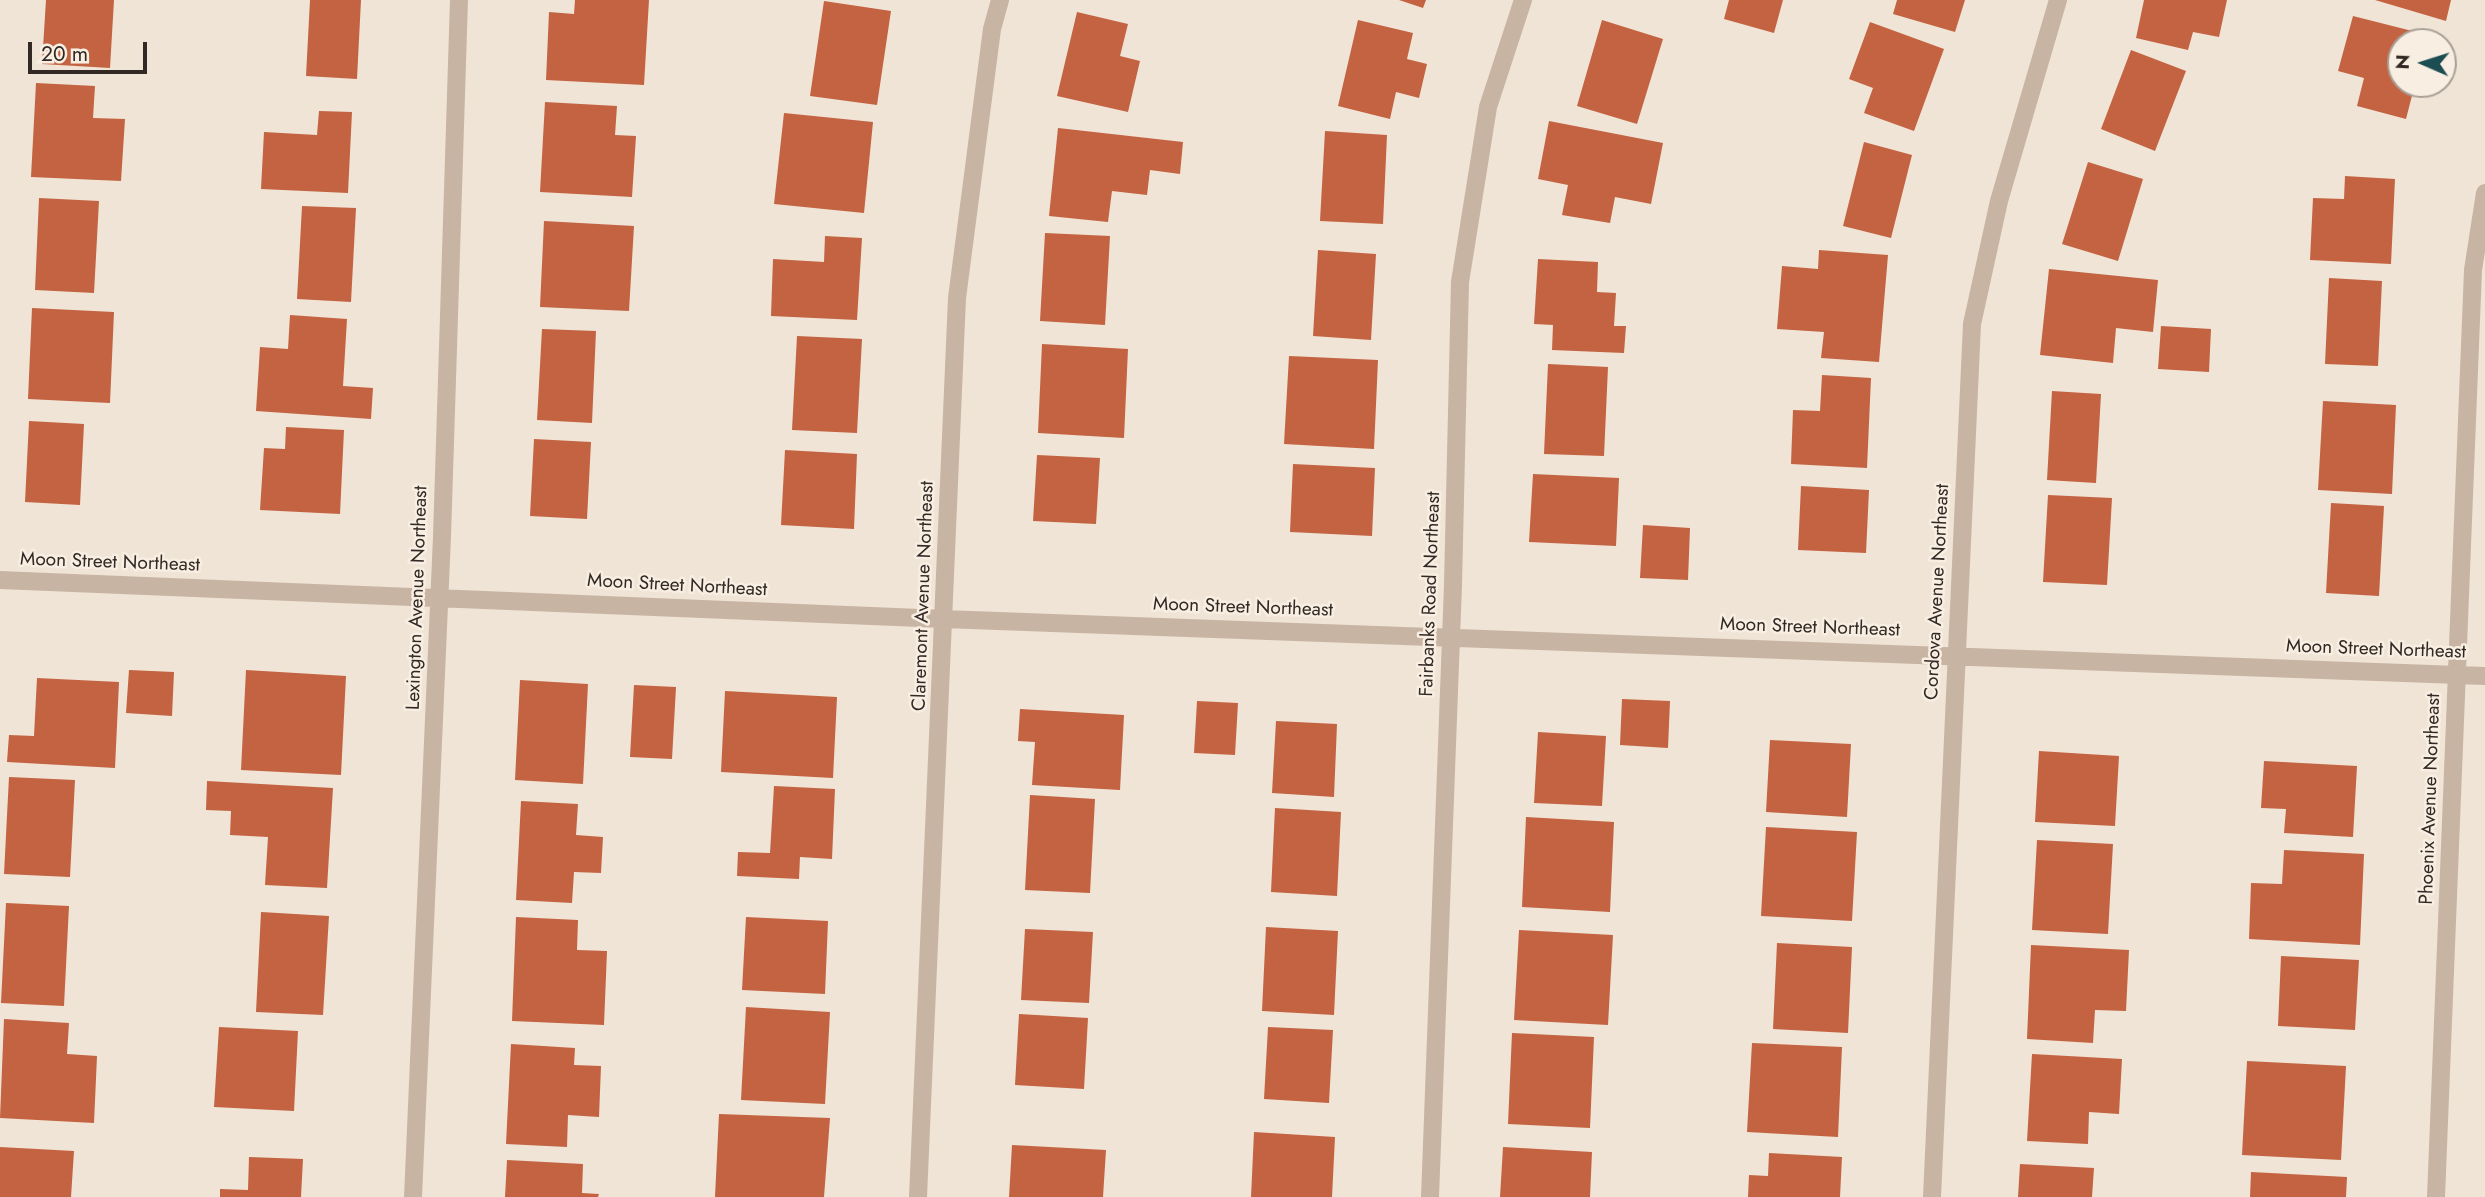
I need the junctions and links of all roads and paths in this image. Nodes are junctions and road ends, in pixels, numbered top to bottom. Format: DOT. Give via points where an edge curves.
graph roads {
  1 [pos="459,0"];
  2 [pos="1000,0"];
  3 [pos="1522,0"];
  4 [pos="2058,0"];
  5 [pos="2485,193"];
  6 [pos="0,580"];
  7 [pos="440,597"];
  8 [pos="944,619"];
  9 [pos="1451,636"];
  10 [pos="1956,655"];
  11 [pos="2457,675"];
  12 [pos="2485,676"];
  13 [pos="413,1197"];
  14 [pos="918,1197"];
  15 [pos="1430,1197"];
  16 [pos="1932,1197"];
  17 [pos="2436,1197"];
  1 -- 7 [label="street, Lexington Avenue Northeast"];
  2 -- 8 [label="street, Claremont Avenue Northeast" via="992,29 957,298"];
  3 -- 9 [label="street, Fairbanks Road Northeast" via="1488,107 1460,282"];
  4 -- 10 [label="street, Cordova Avenue Northeast" via="1999,201 1972,324"];
  5 -- 11 [label="street, Phoenix Avenue Northeast" via="2473,270"];
  6 -- 7 [label="street, Moon Street Northeast"];
  7 -- 8 [label="street, Moon Street Northeast"];
  7 -- 13 [label="street, Lexington Avenue Northeast"];
  8 -- 9 [label="street, Moon Street Northeast"];
  8 -- 14 [label="street, Claremont Avenue Northeast"];
  9 -- 10 [label="street, Moon Street Northeast"];
  9 -- 15 [label="street, Fairbanks Road Northeast"];
  10 -- 11 [label="street, Moon Street Northeast"];
  10 -- 16 [label="street, Cordova Avenue Northeast"];
  11 -- 12 [label="street, Moon Street Northeast"];
  11 -- 17 [label="street, Phoenix Avenue Northeast"];
}
